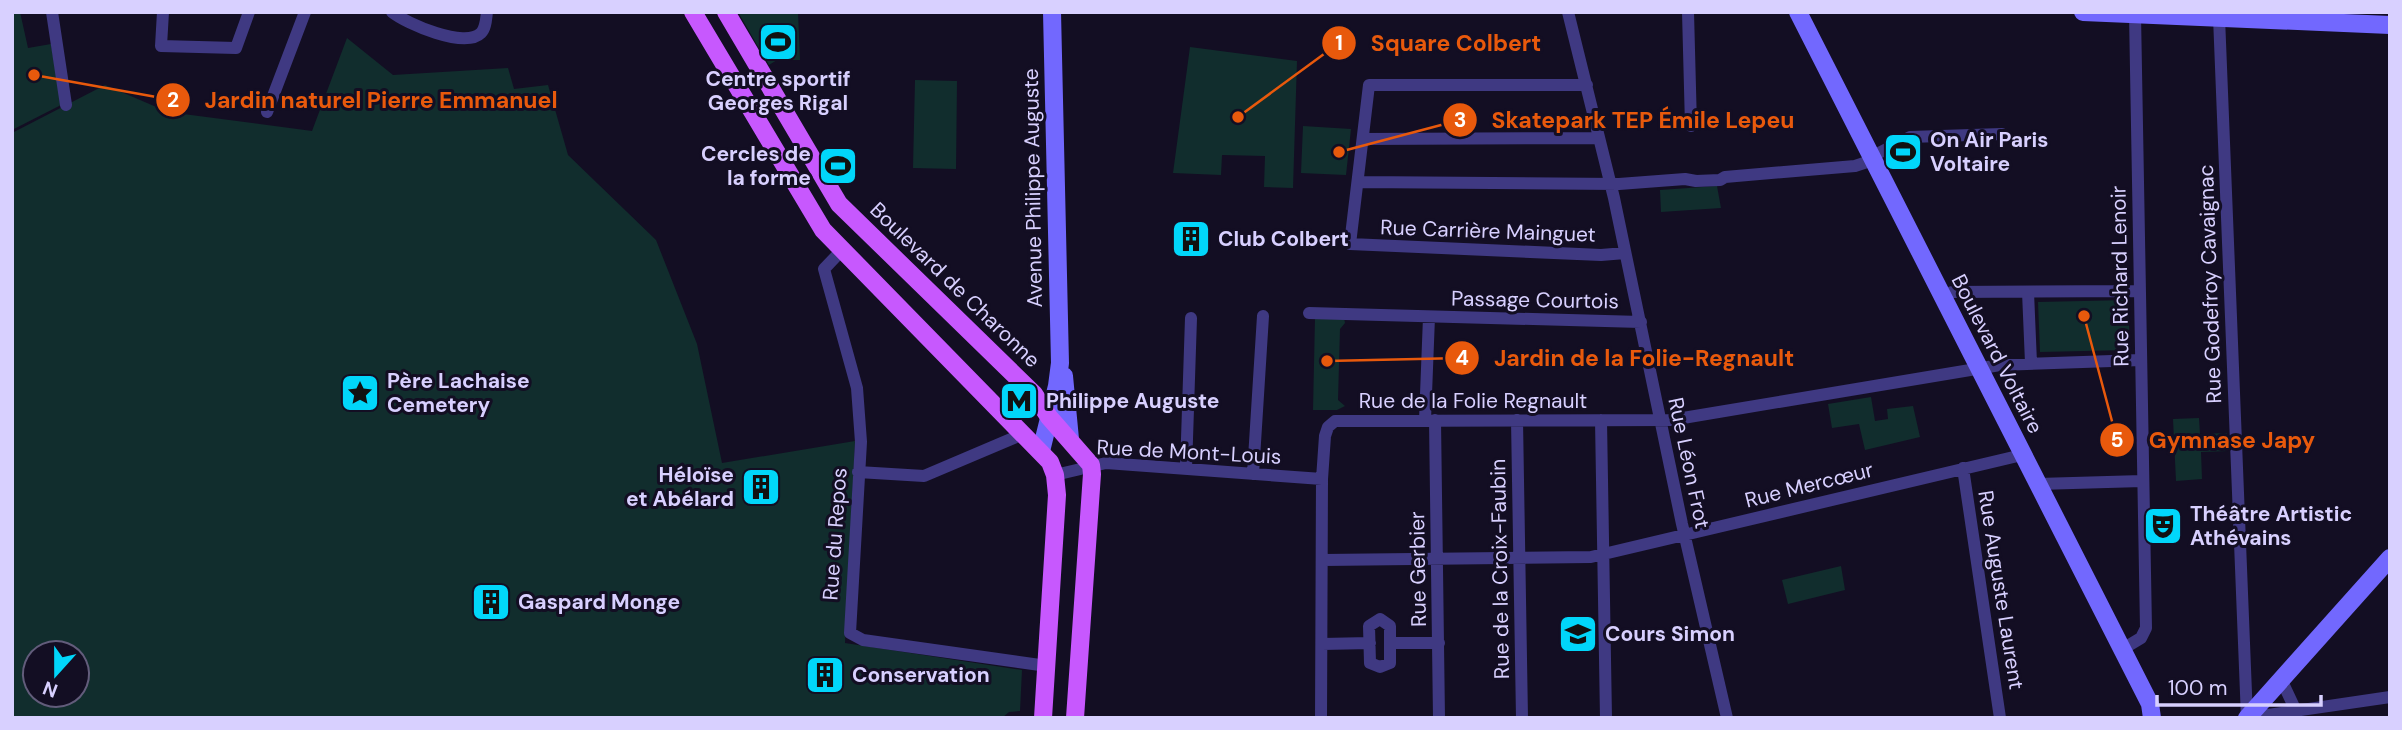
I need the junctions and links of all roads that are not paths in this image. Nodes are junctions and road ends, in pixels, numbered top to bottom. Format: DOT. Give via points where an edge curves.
graph roads {
  1 [pos="52,12"];
  2 [pos="163,12"];
  3 [pos="249,12"];
  4 [pos="305,12"];
  5 [pos="392,12"];
  6 [pos="487,12"];
  7 [pos="693,12"];
  8 [pos="726,12"];
  9 [pos="1052,12"];
  10 [pos="1568,12"];
  11 [pos="1688,12"];
  12 [pos="1798,12"];
  13 [pos="2083,12"];
  14 [pos="2135,14"];
  15 [pos="2176,14"];
  16 [pos="2276,16"];
  17 [pos="2218,17"];
  18 [pos="2390,25"];
  19 [pos="1587,85"];
  20 [pos="66,105"];
  21 [pos="267,112"];
  22 [pos="1691,126"];
  23 [pos="2002,134"];
  24 [pos="1598,138"];
  25 [pos="1363,139"];
  26 [pos="1872,158"];
  27 [pos="1358,182"];
  28 [pos="1610,183"];
  29 [pos="839,204"];
  30 [pos="816,219"];
  31 [pos="843,249"];
  32 [pos="1625,253"];
  33 [pos="2139,291"];
  34 [pos="2028,292"];
  35 [pos="1942,296"];
  36 [pos="1309,313"];
  37 [pos="1264,316"];
  38 [pos="1429,317"];
  39 [pos="1191,318"];
  40 [pos="1640,322"];
  41 [pos="2141,360"];
  42 [pos="1060,363"];
  43 [pos="2031,363"];
  44 [pos="1979,368"];
  45 [pos="1049,416"];
  46 [pos="1660,419"];
  47 [pos="1430,420"];
  48 [pos="1517,420"];
  49 [pos="1601,420"];
  50 [pos="1023,433"];
  51 [pos="1070,439"];
  52 [pos="1041,451"];
  53 [pos="2022,455"];
  54 [pos="1091,465"];
  55 [pos="1186,468"];
  56 [pos="1963,468"];
  57 [pos="858,472"];
  58 [pos="1253,474"];
  59 [pos="1055,475"];
  60 [pos="1322,479"];
  61 [pos="2142,481"];
  62 [pos="2038,484"];
  63 [pos="1685,535"];
  64 [pos="1604,555"];
  65 [pos="1521,558"];
  66 [pos="2390,558"];
  67 [pos="1438,559"];
  68 [pos="1323,560"];
  69 [pos="1370,643"];
  70 [pos="1390,643"];
  71 [pos="1438,643"];
  72 [pos="1322,644"];
  73 [pos="2121,650"];
  74 [pos="1047,666"];
  75 [pos="2281,679"];
  76 [pos="2390,697"];
  77 [pos="2296,710"];
  78 [pos="1043,718"];
  79 [pos="1075,718"];
  80 [pos="1321,718"];
  81 [pos="1439,718"];
  82 [pos="1522,718"];
  83 [pos="1606,718"];
  84 [pos="1727,718"];
  85 [pos="2000,718"];
  86 [pos="2152,718"];
  87 [pos="2247,718"];
  1 -- 20 [label="street"];
  2 -- 3 [label="street" via="161,46 236,48"];
  4 -- 21 [label="street"];
  5 -- 6 [label="street" via="445,36 467,39 480,35"];
  7 -- 30 [label="main road"];
  8 -- 29 [label="main road, Boulevard de Charonne"];
  9 -- 42 [label="main road, Avenue Philippe Auguste"];
  10 -- 19 [label="street, Rue Léon Frot"];
  11 -- 22 [label="street"];
  12 -- 26 [label="main road, Boulevard Voltaire"];
  13 -- 14 [label="main road"];
  14 -- 15 [label="main road"];
  14 -- 33 [label="street, Rue Richard Lenoir"];
  15 -- 17 [label="main road"];
  16 -- 17 [label="main road"];
  16 -- 18 [label="main road"];
  17 -- 87 [label="street, Rue Godefroy Cavaignac"];
  19 -- 24 [label="street, Rue Léon Frot"];
  19 -- 25 [label="street" via="1370,85"];
  23 -- 26 [label="street" via="1910,137"];
  24 -- 25 [label="street"];
  24 -- 28 [label="street, Rue Léon Frot"];
  25 -- 27 [label="street"];
  26 -- 28 [label="street" via="1855,166 1720,180"];
  26 -- 35 [label="main road, Boulevard Voltaire"];
  27 -- 28 [label="street"];
  27 -- 32 [label="street, Rue Carrière Mainguet" via="1350,244"];
  28 -- 32 [label="street, Rue Léon Frot"];
  29 -- 30 [label="main road, Boulevard de Charonne"];
  29 -- 45 [label="main road, Boulevard de Charonne" via="1034,394"];
  30 -- 31 [label="main road"];
  31 -- 50 [label="main road"];
  31 -- 57 [label="street, Rue du Repos" via="824,269 857,388"];
  32 -- 40 [label="street, Rue Léon Frot"];
  33 -- 34 [label="street"];
  33 -- 41 [label="street, Rue Richard Lenoir"];
  34 -- 35 [label="street" via="1952,292"];
  34 -- 43 [label="street"];
  35 -- 44 [label="main road, Boulevard Voltaire"];
  36 -- 38 [label="street, Passage Courtois"];
  37 -- 58 [label="street"];
  38 -- 40 [label="street, Passage Courtois"];
  38 -- 47 [label="street, Passage Courtois"];
  39 -- 55 [label="street"];
  40 -- 46 [label="street, Rue Léon Frot"];
  41 -- 43 [label="street, Rue de la Folie Regnault"];
  41 -- 61 [label="street, Rue Richard Lenoir"];
  42 -- 45 [label="main road, Avenue Philippe Auguste"];
  42 -- 51 [label="main road, Avenue Philippe Auguste"];
  43 -- 44 [label="street, Rue de la Folie Regnault"];
  44 -- 46 [label="street, Rue de la Folie Regnault"];
  44 -- 53 [label="main road, Boulevard Voltaire"];
  45 -- 51 [label="main road, Boulevard de Charonne"];
  45 -- 52 [label="main road, Avenue Philippe Auguste"];
  46 -- 49 [label="street, Rue de la Folie Regnault"];
  46 -- 63 [label="street, Rue Léon Frot"];
  47 -- 48 [label="street, Rue de la Folie Regnault"];
  47 -- 60 [label="street, Rue de la Folie Regnault" via="1335,421 1325,436"];
  47 -- 67 [label="street, Rue Gerbier"];
  48 -- 49 [label="street, Rue de la Folie Regnault"];
  48 -- 65 [label="street, Rue de la Croix-Faubin"];
  49 -- 64 [label="street"];
  50 -- 52 [label="main road"];
  50 -- 57 [label="street" via="924,477"];
  51 -- 54 [label="main road, Boulevard de Charonne"];
  52 -- 59 [label="main road"];
  53 -- 56 [label="street, Rue Mercœur"];
  53 -- 62 [label="main road, Boulevard Voltaire"];
  54 -- 55 [label="street, Rue de Mont-Louis"];
  54 -- 59 [label="street, Rue de Mont-Louis"];
  54 -- 79 [label="main road"];
  55 -- 58 [label="street, Rue de Mont-Louis"];
  56 -- 63 [label="street, Rue Mercœur"];
  56 -- 85 [label="street, Rue Auguste Laurent"];
  57 -- 74 [label="street, Rue du Repos" via="852,636"];
  58 -- 60 [label="street, Rue de Mont-Louis"];
  59 -- 74 [label="main road"];
  60 -- 68 [label="street, Rue de la Folie Regnault"];
  61 -- 62 [label="street"];
  61 -- 73 [label="street, Rue Richard Lenoir" via="2146,628 2141,638"];
  62 -- 73 [label="main road, Boulevard Voltaire"];
  63 -- 64 [label="street, Rue Mercœur"];
  63 -- 84 [label="street, Rue Léon Frot"];
  64 -- 65 [label="street, Rue Mercœur"];
  64 -- 83 [label="street"];
  65 -- 67 [label="street, Rue Mercœur"];
  65 -- 82 [label="street, Rue de la Croix-Faubin"];
  66 -- 75 [label="main road"];
  67 -- 68 [label="street, Rue Mercœur"];
  67 -- 71 [label="street, Rue Gerbier"];
  68 -- 72 [label="street, Rue de la Folie Regnault"];
  69 -- 70 [label="street" via="1369,626 1380,619 1390,626"];
  69 -- 70 [label="street" via="1370,663 1380,667 1390,663"];
  69 -- 72 [label="street"];
  70 -- 71 [label="street"];
  71 -- 81 [label="street, Rue Gerbier"];
  72 -- 80 [label="street, Rue de la Folie Regnault"];
  73 -- 86 [label="main road, Boulevard Voltaire" via="2150,704"];
  74 -- 78 [label="main road"];
  75 -- 77 [label="street"];
  75 -- 87 [label="main road"];
  76 -- 77 [label="street"];
  77 -- 87 [label="street"];
}
